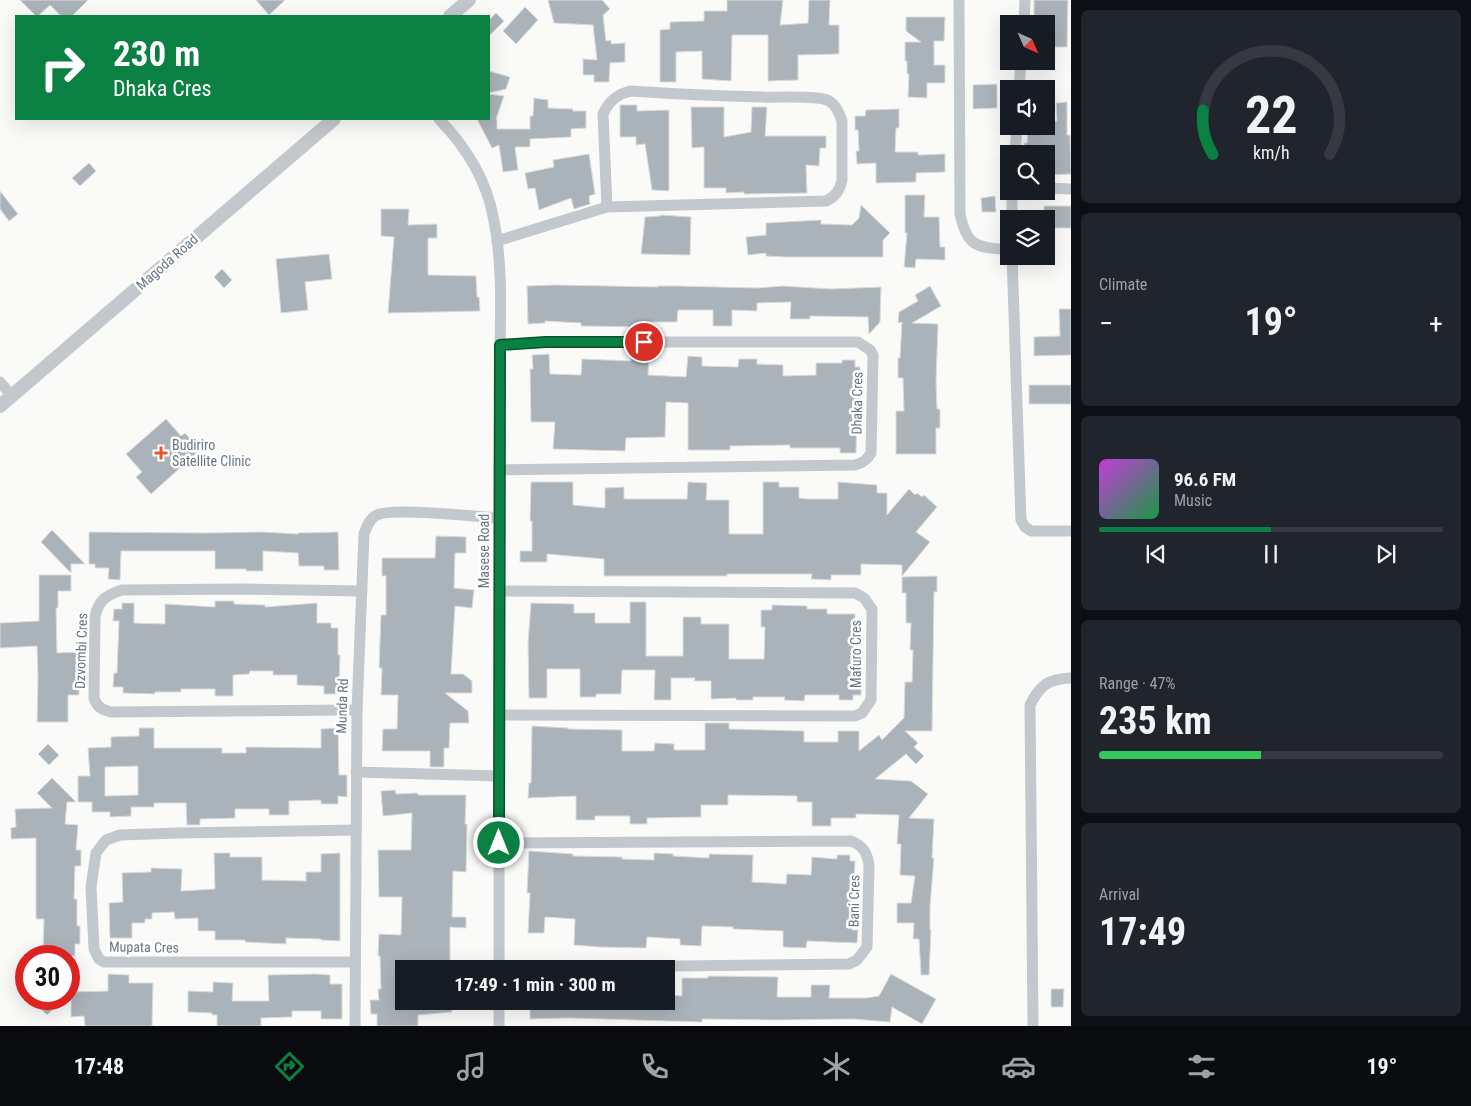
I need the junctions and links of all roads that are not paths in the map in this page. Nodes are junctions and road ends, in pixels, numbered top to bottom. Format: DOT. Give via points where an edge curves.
graph roads {
  1 [pos="469,0"];
  2 [pos="959,0"];
  3 [pos="1025,0"];
  4 [pos="451,15"];
  5 [pos="1024,15"];
  6 [pos="333,120"];
  7 [pos="439,120"];
  8 [pos="1055,188"];
  9 [pos="1071,189"];
  10 [pos="607,207"];
  11 [pos="497,241"];
  12 [pos="1000,249"];
  13 [pos="1012,265"];
  14 [pos="500,345"];
  15 [pos="0,382"];
  16 [pos="12,396"];
  17 [pos="0,406"];
  18 [pos="499,470"];
  19 [pos="499,518"];
  20 [pos="1071,531"];
  21 [pos="362,590"];
  22 [pos="499,591"];
  23 [pos="1071,678"];
  24 [pos="357,710"];
  25 [pos="499,714"];
  26 [pos="356,772"];
  27 [pos="499,776"];
  28 [pos="356,830"];
  29 [pos="499,843"];
  30 [pos="499,960"];
  31 [pos="355,962"];
  32 [pos="675,966"];
  33 [pos="499,1010"];
  34 [pos="355,1026"];
  35 [pos="499,1026"];
  36 [pos="1033,1026"];
  1 -- 4 [label="street"];
  2 -- 12 [label="street" via="960,214 963,230 970,240 979,247"];
  3 -- 5 [label="street"];
  6 -- 16 [label="street, Magoda Road"];
  7 -- 11 [label="street, Masese Road" via="458,141 485,188"];
  8 -- 9 [label="street"];
  10 -- 10 [label="street" via="826,201 834,196 842,180 842,122 839,113 827,100 811,98 622,93 603,114"];
  10 -- 11 [label="street"];
  11 -- 14 [label="street, Masese Road"];
  13 -- 20 [label="street" via="1021,520 1031,531"];
  14 -- 18 [label="street, Masese Road"];
  14 -- 18 [label="street, Dhaka Cres" via="546,342 858,342 873,355 871,453 862,463"];
  15 -- 16 [label="street"];
  16 -- 17 [label="street, Magoda Road"];
  18 -- 19 [label="street, Masese Road"];
  19 -- 21 [label="street, Munda Rd" via="403,512 376,515 364,534"];
  19 -- 22 [label="street, Masese Road"];
  21 -- 24 [label="street, Munda Rd"];
  21 -- 24 [label="street, Dzvombi Cres" via="122,590 104,598 97,606 95,617 94,698 105,711"];
  22 -- 25 [label="street, Masese Road"];
  22 -- 25 [label="street, Mafuro Cres" via="855,593 864,598 872,609 871,700 862,713 855,716"];
  23 -- 36 [label="street" via="1048,682 1040,688 1030,706"];
  24 -- 26 [label="street, Munda Rd"];
  25 -- 27 [label="street, Masese Road"];
  26 -- 27 [label="street"];
  26 -- 28 [label="street, Munda Rd"];
  27 -- 29 [label="street, Masese Road"];
  28 -- 31 [label="street, Munda Rd"];
  28 -- 31 [label="street, Mupata Cres" via="113,837 96,853 91,887 94,949 104,962"];
  29 -- 30 [label="street, Masese Road"];
  29 -- 32 [label="street, Bani Cres" via="851,841 868,854 868,947 857,960 849,964"];
  31 -- 34 [label="street, Munda Rd"];
  33 -- 35 [label="street"];
}
